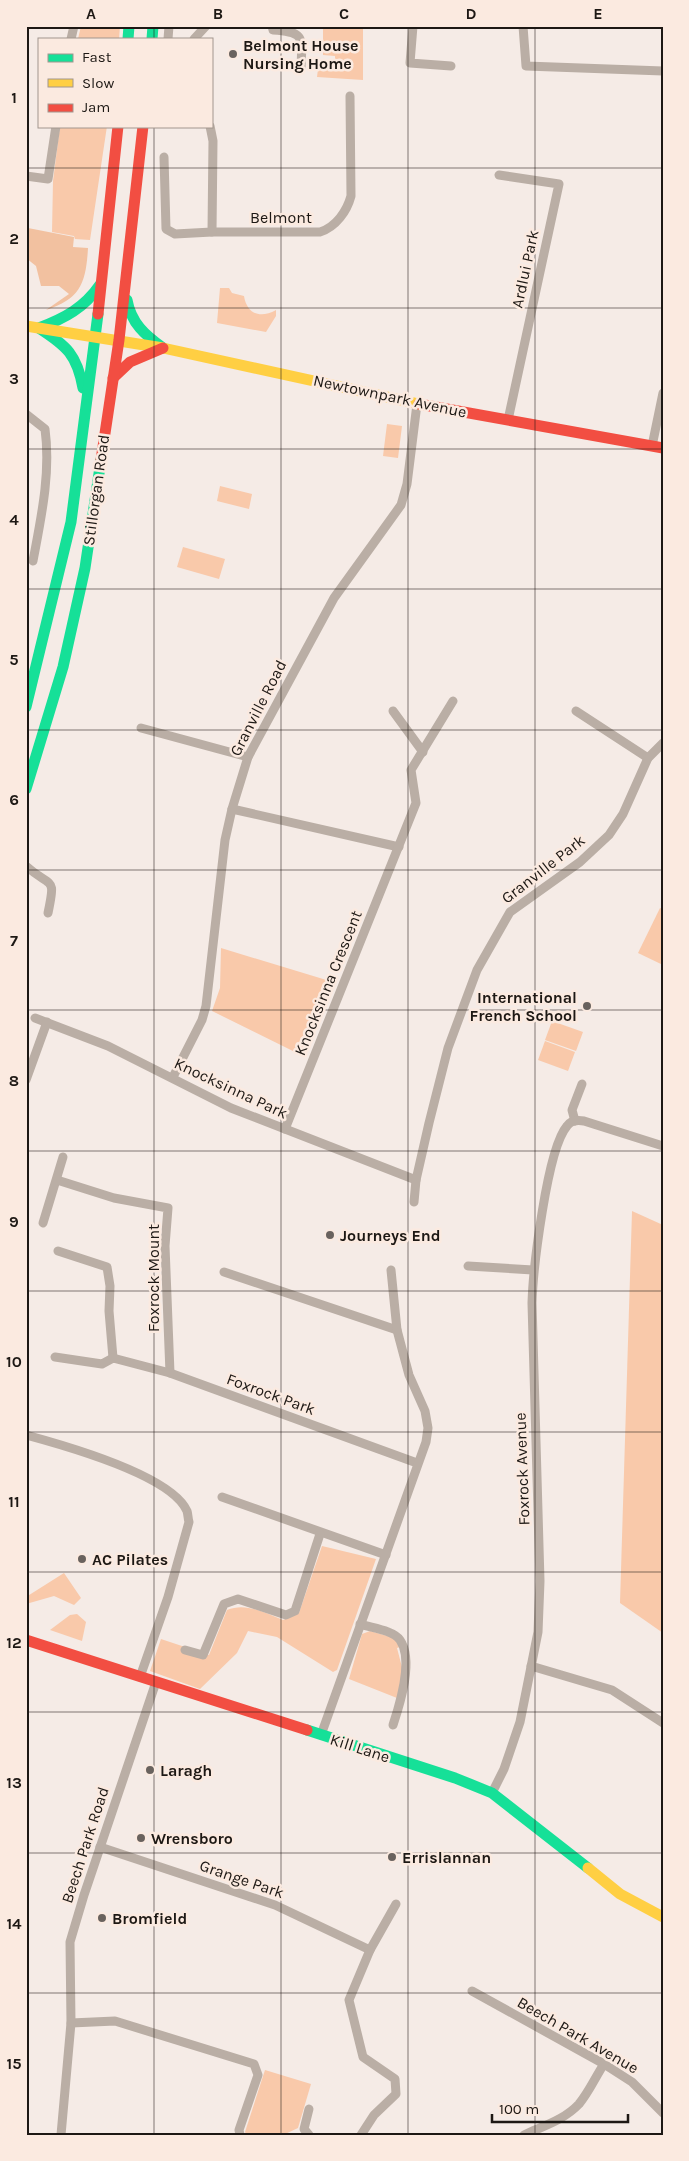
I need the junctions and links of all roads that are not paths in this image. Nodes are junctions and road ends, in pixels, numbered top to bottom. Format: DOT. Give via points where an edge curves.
graph roads {
  1 [pos="74,26"];
  2 [pos="206,26"];
  3 [pos="272,26"];
  4 [pos="413,26"];
  5 [pos="523,26"];
  6 [pos="70,38"];
  7 [pos="195,38"];
  8 [pos="451,66"];
  9 [pos="301,68"];
  10 [pos="663,71"];
  11 [pos="350,96"];
  12 [pos="56,128"];
  13 [pos="118,128"];
  14 [pos="143,128"];
  15 [pos="210,128"];
  16 [pos="164,157"];
  17 [pos="499,175"];
  18 [pos="26,176"];
  19 [pos="212,232"];
  20 [pos="101,284"];
  21 [pos="125,288"];
  22 [pos="26,326"];
  23 [pos="39,328"];
  24 [pos="96,336"];
  25 [pos="119,340"];
  26 [pos="162,348"];
  27 [pos="113,378"];
  28 [pos="663,393"];
  29 [pos="417,404"];
  30 [pos="85,405"];
  31 [pos="26,414"];
  32 [pos="508,420"];
  33 [pos="657,447"];
  34 [pos="33,561"];
  35 [pos="453,701"];
  36 [pos="26,707"];
  37 [pos="393,711"];
  38 [pos="576,711"];
  39 [pos="141,728"];
  40 [pos="663,743"];
  41 [pos="423,752"];
  42 [pos="248,757"];
  43 [pos="648,758"];
  44 [pos="26,789"];
  45 [pos="232,809"];
  46 [pos="399,847"];
  47 [pos="26,866"];
  48 [pos="48,913"];
  49 [pos="34,1018"];
  50 [pos="47,1022"];
  51 [pos="172,1077"];
  52 [pos="26,1080"];
  53 [pos="582,1084"];
  54 [pos="575,1121"];
  55 [pos="285,1129"];
  56 [pos="663,1146"];
  57 [pos="63,1157"];
  58 [pos="57,1180"];
  59 [pos="416,1180"];
  60 [pos="414,1202"];
  61 [pos="43,1223"];
  62 [pos="58,1251"];
  63 [pos="468,1266"];
  64 [pos="391,1270"];
  65 [pos="534,1270"];
  66 [pos="224,1272"];
  67 [pos="397,1330"];
  68 [pos="55,1357"];
  69 [pos="113,1358"];
  70 [pos="170,1373"];
  71 [pos="26,1435"];
  72 [pos="417,1463"];
  73 [pos="222,1497"];
  74 [pos="320,1534"];
  75 [pos="386,1555"];
  76 [pos="360,1624"];
  77 [pos="26,1640"];
  78 [pos="185,1650"];
  79 [pos="532,1666"];
  80 [pos="140,1677"];
  81 [pos="156,1682"];
  82 [pos="663,1724"];
  83 [pos="394,1725"];
  84 [pos="321,1735"];
  85 [pos="492,1793"];
  86 [pos="100,1848"];
  87 [pos="396,1904"];
  88 [pos="663,1917"];
  89 [pos="370,1950"];
  90 [pos="472,1991"];
  91 [pos="71,2023"];
  92 [pos="604,2064"];
  93 [pos="309,2109"];
  94 [pos="663,2112"];
  95 [pos="61,2135"];
  96 [pos="240,2135"];
  97 [pos="309,2135"];
  98 [pos="361,2135"];
  99 [pos="524,2135"];
  1 -- 6 [label="street"];
  2 -- 7 [label="street"];
  3 -- 9 [label="street" via="273,30 293,31 299,36"];
  4 -- 8 [label="street" via="410,63"];
  5 -- 10 [label="street" via="526,66"];
  11 -- 19 [label="street, Belmont" via="351,196 347,210 327,230"];
  12 -- 18 [label="street" via="48,179"];
  13 -- 20 [label="main road, Stillorgan Road"];
  14 -- 21 [label="main road, Stillorgan Road"];
  15 -- 19 [label="street"];
  16 -- 19 [label="street, Belmont" via="166,229 175,234"];
  17 -- 32 [label="street, Ardlui Park" via="560,184"];
  20 -- 23 [label="main road" via="75,315"];
  20 -- 24 [label="main road, Stillorgan Road"];
  21 -- 25 [label="main road, Stillorgan Road"];
  21 -- 26 [label="main road" via="134,324"];
  22 -- 23 [label="main road, Newtownpark Avenue"];
  23 -- 24 [label="main road, Newtownpark Avenue"];
  23 -- 30 [label="main road" via="69,348 79,363"];
  24 -- 25 [label="main road, Newtownpark Avenue"];
  24 -- 30 [label="main road, Stillorgan Road"];
  25 -- 26 [label="main road, Newtownpark Avenue"];
  25 -- 27 [label="main road, Stillorgan Road"];
  26 -- 27 [label="main road" via="130,362"];
  26 -- 29 [label="main road, Newtownpark Avenue"];
  27 -- 44 [label="main road, Stillorgan Road" via="86,568 63,667"];
  28 -- 33 [label="street"];
  29 -- 32 [label="main road, Newtownpark Avenue"];
  29 -- 42 [label="street, Granville Road" via="402,505 334,598"];
  30 -- 36 [label="main road, Stillorgan Road" via="71,522"];
  31 -- 34 [label="street" via="45,429 48,449 44,502"];
  32 -- 33 [label="main road, Newtownpark Avenue"];
  35 -- 41 [label="street"];
  37 -- 41 [label="street"];
  38 -- 43 [label="street"];
  39 -- 42 [label="street"];
  40 -- 43 [label="street, Granville Park"];
  41 -- 46 [label="street, Knocksinna Crescent" via="411,770 416,802"];
  42 -- 45 [label="street, Granville Road"];
  43 -- 59 [label="street, Granville Park" via="623,814 609,835 580,862 510,912 477,970 448,1048"];
  45 -- 46 [label="street"];
  45 -- 51 [label="street, Granville Road" via="223,858 206,1006"];
  46 -- 55 [label="street, Knocksinna Crescent"];
  47 -- 48 [label="street" via="50,882 53,892"];
  49 -- 50 [label="street, Knocksinna Park"];
  50 -- 51 [label="street, Knocksinna Park" via="108,1046"];
  50 -- 52 [label="street"];
  51 -- 55 [label="street, Knocksinna Park" via="230,1108"];
  53 -- 54 [label="street" via="572,1110"];
  54 -- 56 [label="street"];
  54 -- 65 [label="street, Foxrock Avenue" via="565,1128 547,1185"];
  55 -- 59 [label="street, Knocksinna Park"];
  57 -- 58 [label="street"];
  58 -- 61 [label="street"];
  58 -- 70 [label="street, Foxrock Mount" via="114,1198 168,1208 165,1246"];
  59 -- 60 [label="street, Granville Park"];
  62 -- 69 [label="street" via="107,1267"];
  63 -- 65 [label="street"];
  64 -- 67 [label="street"];
  65 -- 79 [label="street, Foxrock Avenue" via="533,1348 540,1581 538,1632"];
  66 -- 67 [label="street"];
  67 -- 72 [label="street" via="428,1428"];
  68 -- 69 [label="street, Foxrock Park" via="102,1364"];
  69 -- 70 [label="street, Foxrock Park"];
  70 -- 72 [label="street, Foxrock Park"];
  71 -- 80 [label="street" via="122,1466 157,1484 180,1501 187,1511 189,1522 168,1597"];
  72 -- 75 [label="street"];
  73 -- 74 [label="street"];
  74 -- 75 [label="street"];
  74 -- 78 [label="street" via="294,1610 286,1615 238,1599 230,1601 224,1604 203,1655"];
  75 -- 76 [label="street"];
  76 -- 83 [label="street" via="395,1636 400,1639 404,1650 405,1688"];
  76 -- 84 [label="street"];
  77 -- 80 [label="main road, Kill Lane"];
  79 -- 82 [label="street" via="612,1690"];
  79 -- 85 [label="street, Foxrock Avenue" via="520,1722"];
  80 -- 81 [label="main road, Kill Lane"];
  81 -- 84 [label="main road, Kill Lane"];
  81 -- 86 [label="street, Beech Park Road"];
  84 -- 85 [label="main road, Kill Lane"];
  85 -- 88 [label="main road, Kill Lane" via="620,1894"];
  86 -- 89 [label="street, Grange Park" via="274,1905"];
  86 -- 91 [label="street, Beech Park Road" via="70,1942"];
  87 -- 89 [label="street"];
  89 -- 98 [label="street" via="349,2000 363,2057 395,2079 396,2094"];
  90 -- 92 [label="street, Beech Park Avenue"];
  91 -- 95 [label="street, Beech Park Road"];
  91 -- 96 [label="street" via="115,2021 254,2064 258,2075"];
  92 -- 94 [label="street, Beech Park Avenue" via="632,2082"];
  92 -- 99 [label="street" via="586,2095 569,2112"];
  93 -- 97 [label="street" via="304,2128"];
}
